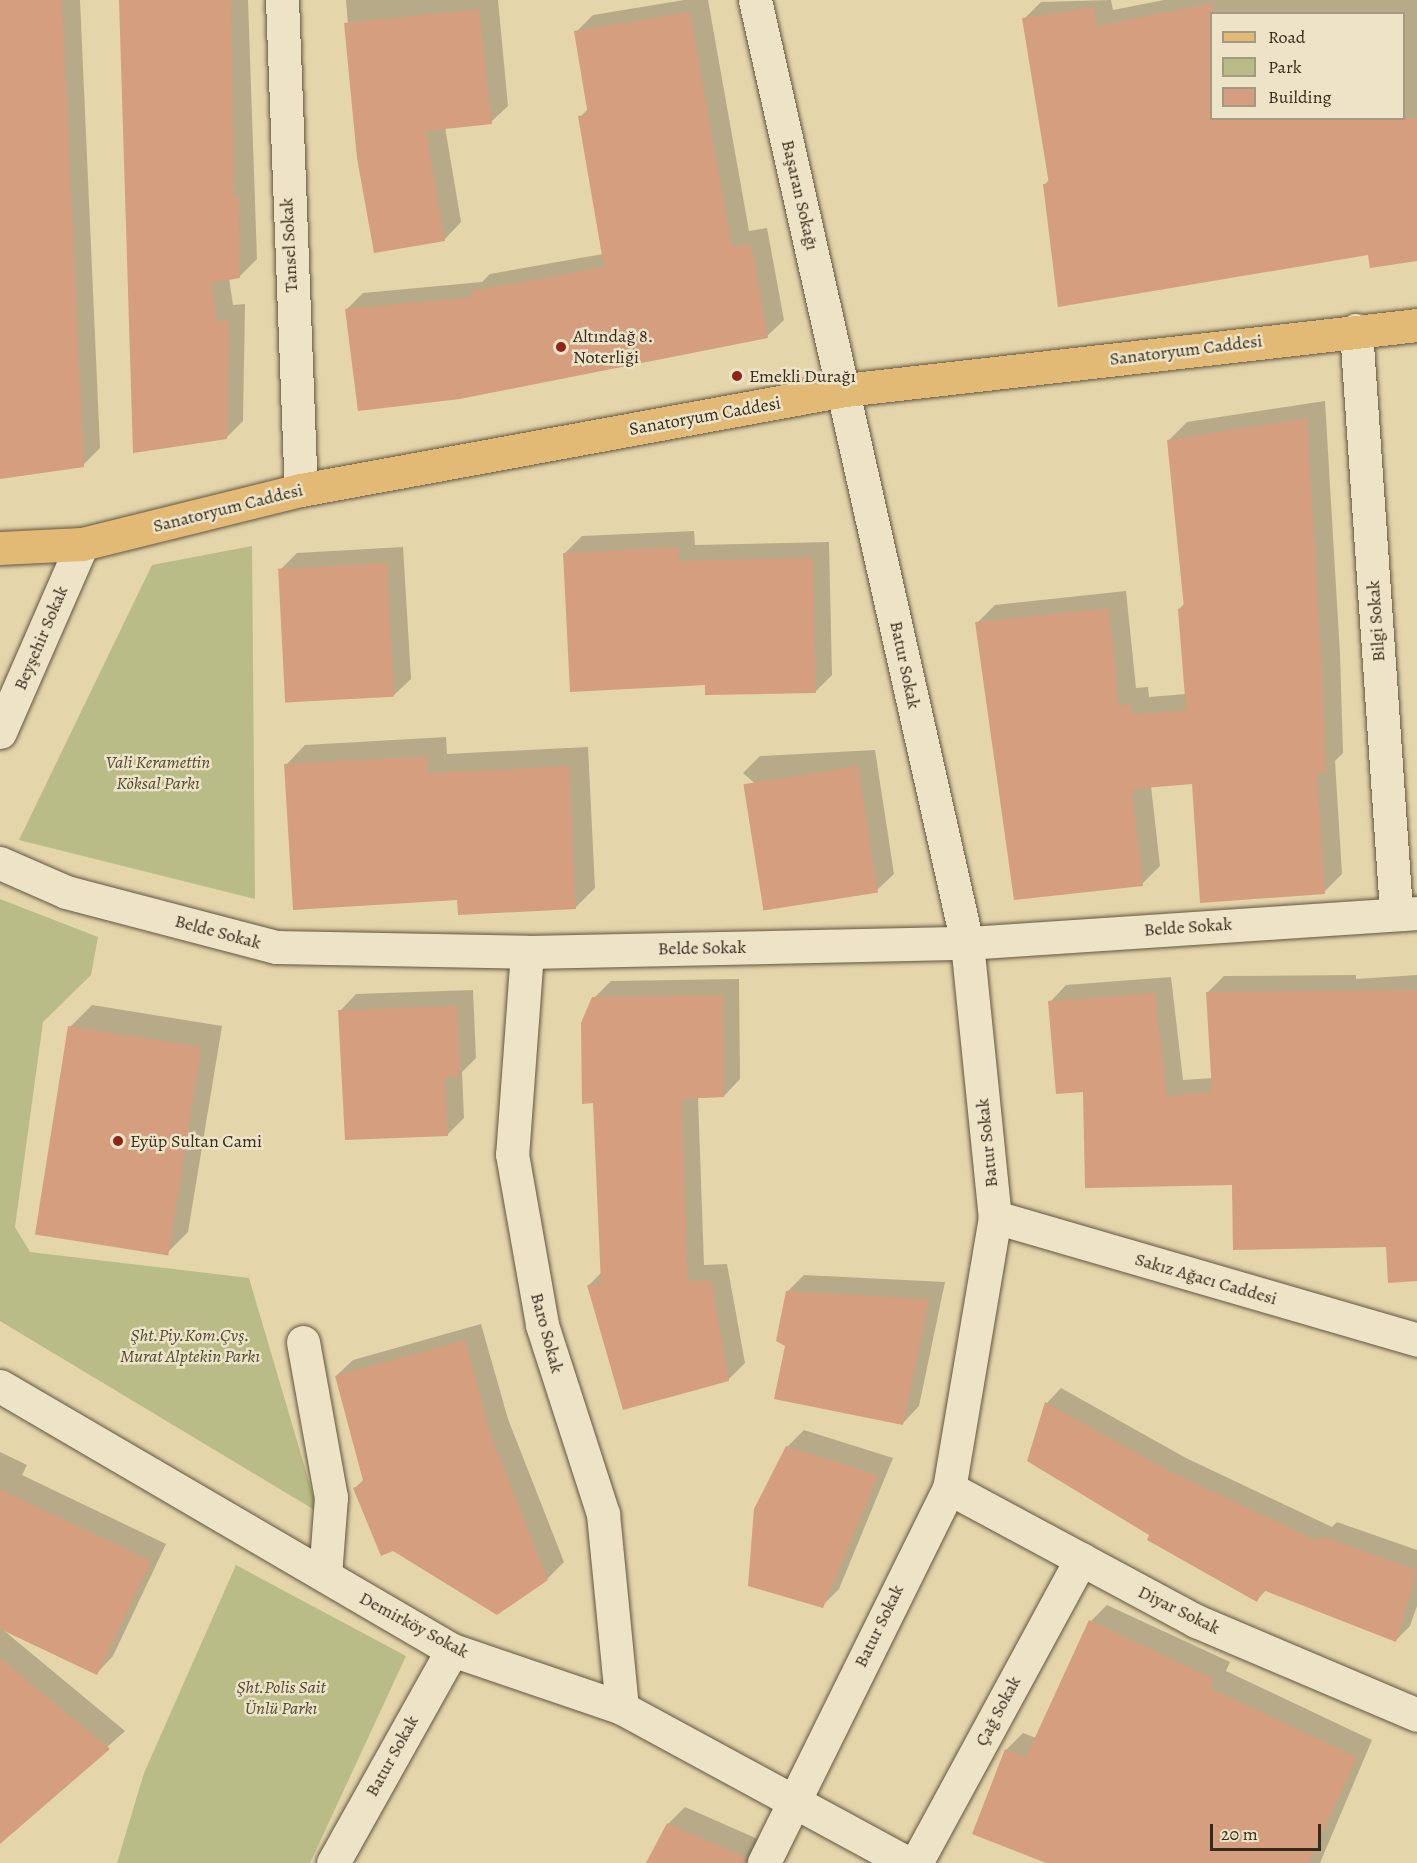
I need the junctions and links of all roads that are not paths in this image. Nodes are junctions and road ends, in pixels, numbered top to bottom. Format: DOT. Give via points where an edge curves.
graph roads {
  1 [pos="282,0"];
  2 [pos="755,0"];
  3 [pos="1417,325"];
  4 [pos="1356,330"];
  5 [pos="844,390"];
  6 [pos="300,490"];
  7 [pos="82,544"];
  8 [pos="0,548"];
  9 [pos="0,732"];
  10 [pos="0,862"];
  11 [pos="1407,912"];
  12 [pos="967,943"];
  13 [pos="527,952"];
  14 [pos="994,1217"];
  15 [pos="1417,1341"];
  16 [pos="303,1342"];
  17 [pos="0,1386"];
  18 [pos="949,1488"];
  19 [pos="1081,1559"];
  20 [pos="324,1575"];
  21 [pos="452,1650"];
  22 [pos="622,1708"];
  23 [pos="1417,1715"];
  24 [pos="799,1801"];
  25 [pos="333,1863"];
  26 [pos="764,1863"];
  27 [pos="908,1863"];
  28 [pos="916,1863"];
  1 -- 6 [label="street, Tansel Sokak"];
  2 -- 5 [label="street, Başaran Sokağı"];
  3 -- 4 [label="main road, Sanatoryum Caddesi"];
  4 -- 5 [label="main road, Sanatoryum Caddesi"];
  4 -- 11 [label="street, Bilgi Sokak"];
  5 -- 6 [label="main road, Sanatoryum Caddesi"];
  5 -- 12 [label="street, Batur Sokak"];
  6 -- 7 [label="main road, Sanatoryum Caddesi"];
  7 -- 8 [label="main road, Sanatoryum Caddesi"];
  7 -- 9 [label="street, Beyşehir Sokak"];
  10 -- 13 [label="street, Belde Sokak" via="66,892 276,947"];
  11 -- 12 [label="street, Belde Sokak"];
  12 -- 13 [label="street, Belde Sokak"];
  12 -- 14 [label="street, Batur Sokak"];
  13 -- 22 [label="street, Baro Sokak" via="512,1154 542,1325 603,1514"];
  14 -- 15 [label="street, Sakız Ağacı Caddesi"];
  14 -- 18 [label="street, Batur Sokak"];
  16 -- 20 [label="street" via="331,1497"];
  17 -- 20 [label="street, Demirköy Sokak"];
  18 -- 19 [label="street, Diyar Sokak"];
  18 -- 24 [label="street, Batur Sokak" via="874,1634"];
  19 -- 23 [label="street, Diyar Sokak" via="1196,1621"];
  19 -- 28 [label="street, Çağ Sokak"];
  20 -- 21 [label="street, Demirköy Sokak"];
  21 -- 22 [label="street, Demirköy Sokak"];
  21 -- 25 [label="street, Batur Sokak"];
  22 -- 24 [label="street, Demirköy Sokak"];
  24 -- 26 [label="street, Batur Sokak"];
  24 -- 27 [label="street, Demirköy Sokak"];
}
